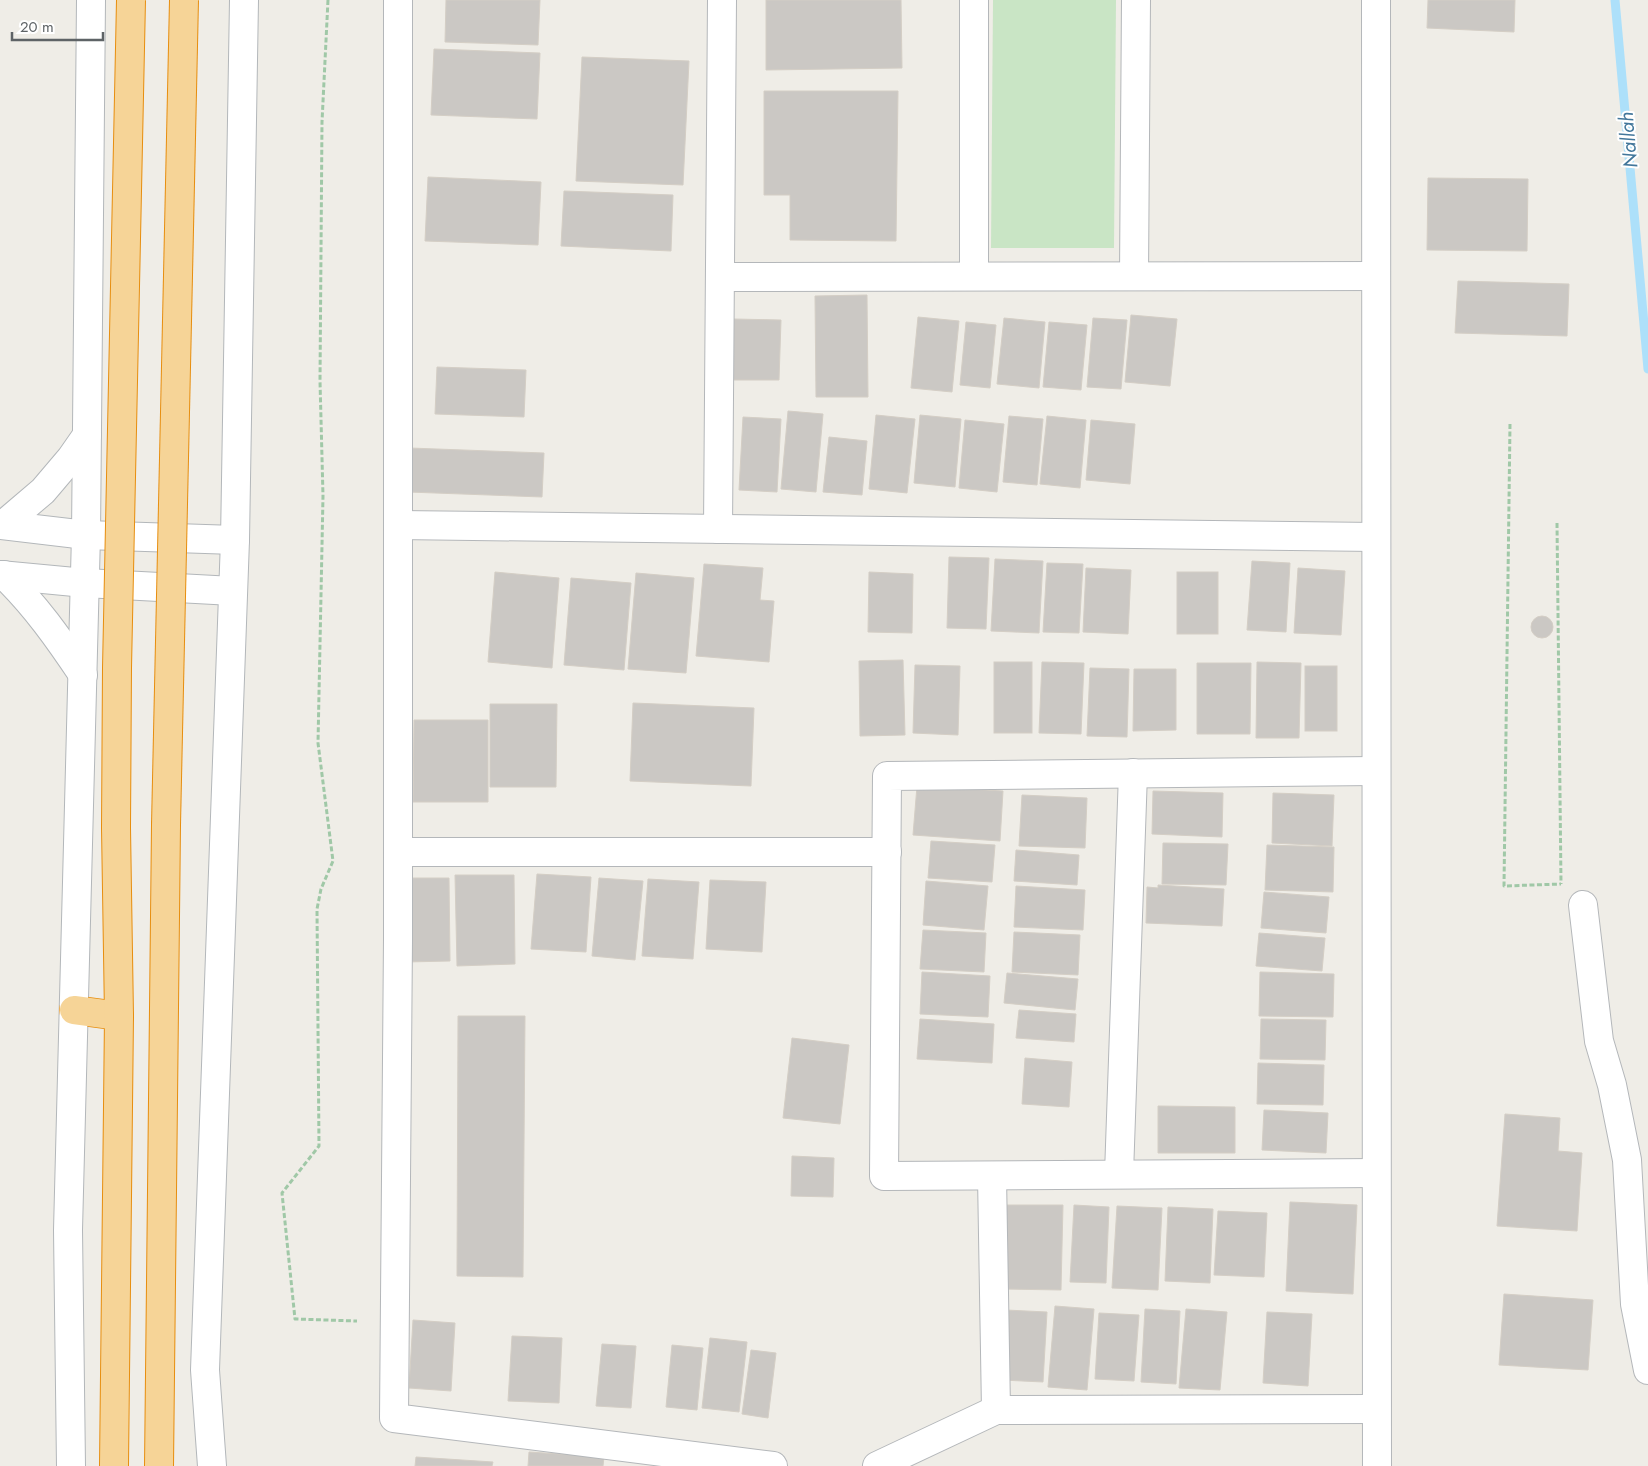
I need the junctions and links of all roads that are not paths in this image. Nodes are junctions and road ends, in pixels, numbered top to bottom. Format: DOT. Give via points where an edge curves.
graph roads {
  1 [pos="91,0"];
  2 [pos="131,0"];
  3 [pos="184,0"];
  4 [pos="244,0"];
  5 [pos="398,0"];
  6 [pos="722,0"];
  7 [pos="974,0"];
  8 [pos="1136,0"];
  9 [pos="1376,0"];
  10 [pos="974,276"];
  11 [pos="1134,276"];
  12 [pos="1376,276"];
  13 [pos="720,277"];
  14 [pos="87,435"];
  15 [pos="2,525"];
  16 [pos="398,525"];
  17 [pos="718,529"];
  18 [pos="86,534"];
  19 [pos="1376,536"];
  20 [pos="235,540"];
  21 [pos="2,575"];
  22 [pos="84,583"];
  23 [pos="233,591"];
  24 [pos="83,675"];
  25 [pos="1376,771"];
  26 [pos="1133,773"];
  27 [pos="398,852"];
  28 [pos="887,852"];
  29 [pos="1576,894"];
  30 [pos="74,1010"];
  31 [pos="120,1016"];
  32 [pos="1376,1173"];
  33 [pos="1119,1174"];
  34 [pos="992,1176"];
  35 [pos="1648,1370"];
  36 [pos="1376,1409"];
  37 [pos="996,1410"];
  38 [pos="71,1466"];
  39 [pos="114,1466"];
  40 [pos="158,1466"];
  41 [pos="212,1466"];
  42 [pos="774,1466"];
  43 [pos="877,1466"];
  44 [pos="1376,1466"];
  1 -- 14 [label="street"];
  2 -- 31 [label="highway, bridge" via="117,668"];
  3 -- 40 [label="highway, bridge" via="166,825"];
  4 -- 20 [label="street"];
  5 -- 16 [label="street"];
  6 -- 13 [label="street"];
  7 -- 10 [label="street"];
  8 -- 11 [label="street"];
  9 -- 12 [label="street"];
  10 -- 11 [label="street"];
  10 -- 13 [label="street"];
  11 -- 12 [label="street"];
  12 -- 19 [label="street"];
  13 -- 17 [label="street"];
  14 -- 15 [label="street" via="43,491"];
  14 -- 18 [label="street"];
  15 -- 18 [label="street"];
  16 -- 17 [label="street"];
  16 -- 27 [label="street"];
  17 -- 19 [label="street"];
  18 -- 20 [label="street"];
  18 -- 22 [label="street"];
  19 -- 25 [label="street"];
  20 -- 23 [label="street"];
  21 -- 22 [label="street"];
  21 -- 24 [label="street" via="25,595"];
  22 -- 23 [label="street"];
  22 -- 24 [label="street"];
  23 -- 41 [label="street" via="205,1370"];
  24 -- 30 [label="street"];
  25 -- 26 [label="street"];
  25 -- 32 [label="street"];
  26 -- 28 [label="street" via="887,776"];
  26 -- 33 [label="street"];
  27 -- 28 [label="street"];
  27 -- 42 [label="street" via="394,1418"];
  28 -- 34 [label="street" via="884,1176"];
  29 -- 35 [label="street" via="1599,1041 1612,1085 1627,1160 1635,1304"];
  30 -- 31 [label="highway"];
  30 -- 38 [label="street" via="68,1230"];
  31 -- 39 [label="highway"];
  32 -- 33 [label="street"];
  32 -- 36 [label="street"];
  33 -- 34 [label="street"];
  34 -- 37 [label="street"];
  36 -- 37 [label="street"];
  36 -- 44 [label="street"];
  37 -- 43 [label="street"];
}
